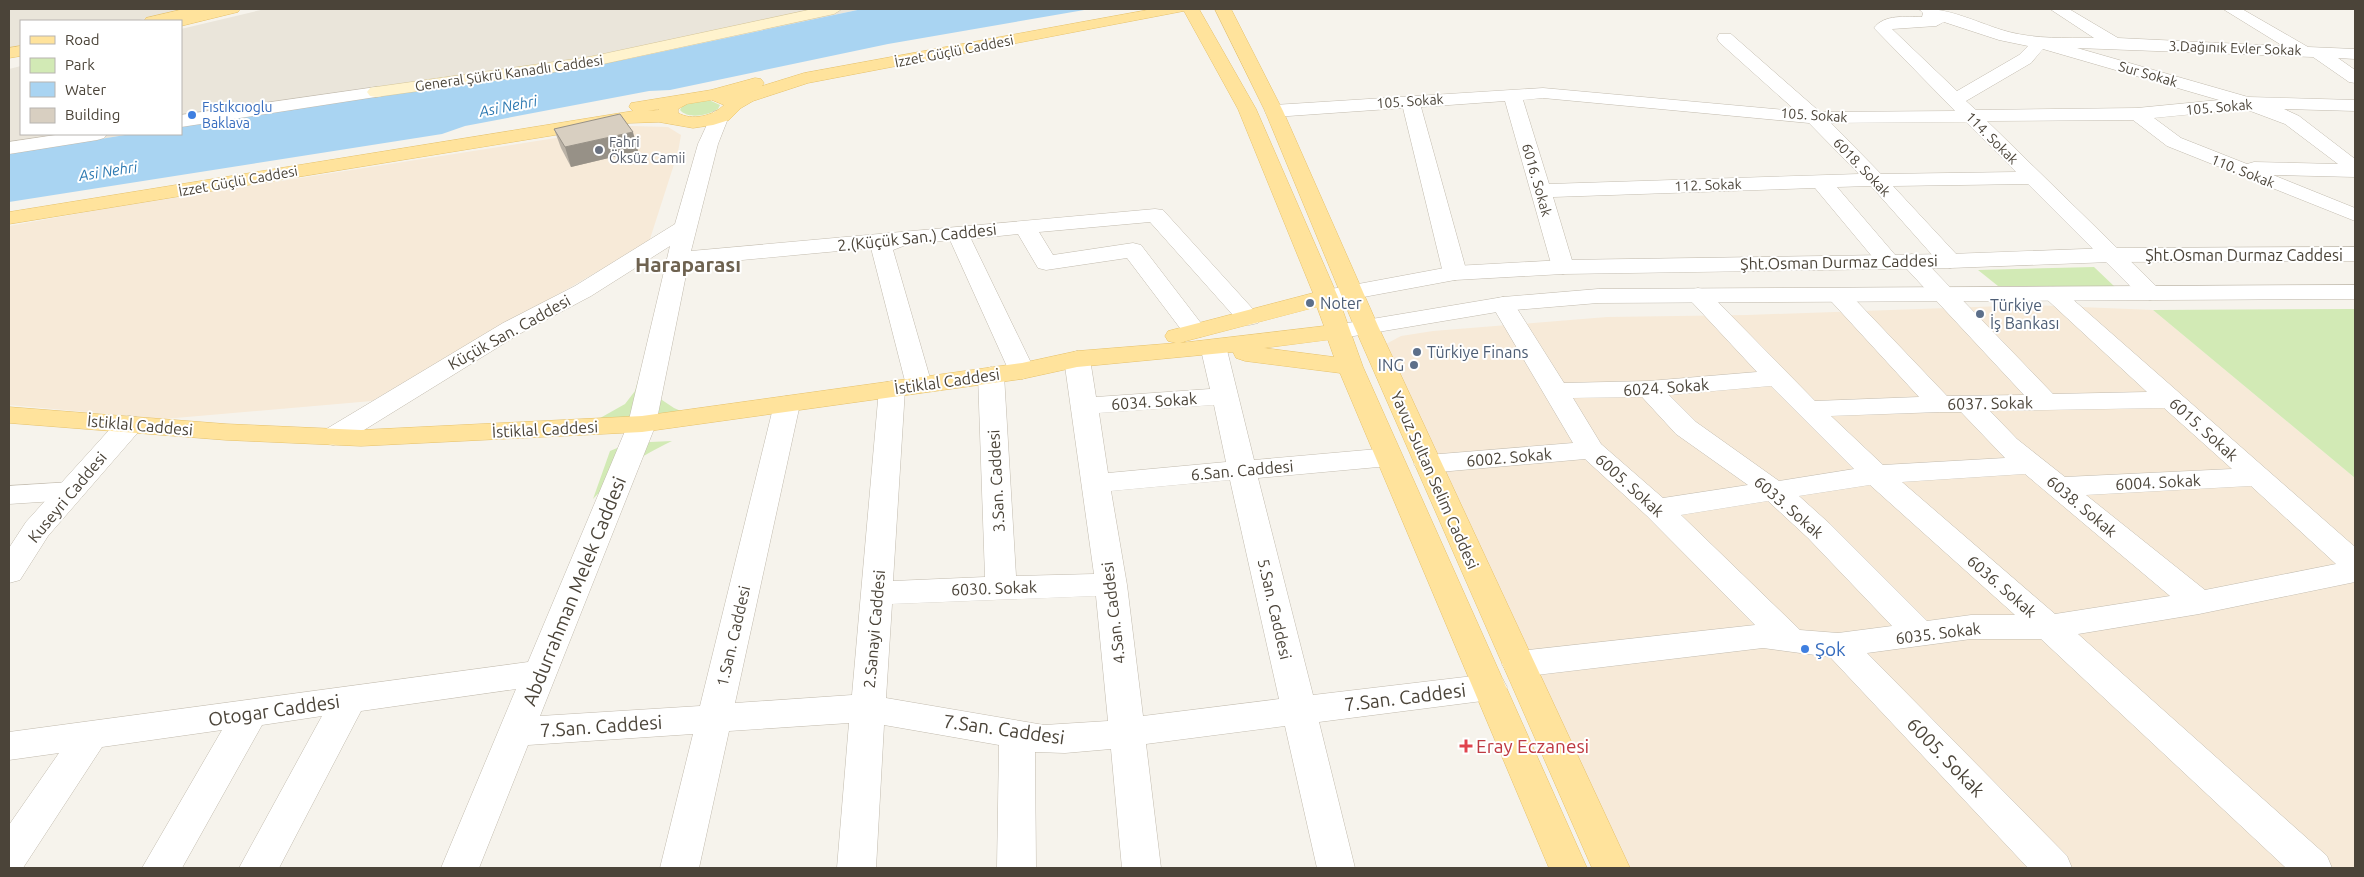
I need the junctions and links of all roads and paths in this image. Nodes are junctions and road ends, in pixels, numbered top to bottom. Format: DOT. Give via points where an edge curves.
graph roads {
  1 [pos="202,9"];
  2 [pos="232,9"];
  3 [pos="834,9"];
  4 [pos="1129,9"];
  5 [pos="1178,9"];
  6 [pos="1191,9"];
  7 [pos="1223,9"];
  8 [pos="2058,9"];
  9 [pos="2231,9"];
  10 [pos="1928,12"];
  11 [pos="156,20"];
  12 [pos="182,21"];
  13 [pos="1725,38"];
  14 [pos="2040,43"];
  15 [pos="2094,43"];
  16 [pos="2114,43"];
  17 [pos="2310,51"];
  18 [pos="2355,54"];
  19 [pos="2109,62"];
  20 [pos="2355,78"];
  21 [pos="376,92"];
  22 [pos="712,94"];
  23 [pos="1512,94"];
  24 [pos="682,99"];
  25 [pos="1955,100"];
  26 [pos="1410,101"];
  27 [pos="2248,103"];
  28 [pos="2355,105"];
  29 [pos="727,110"];
  30 [pos="1274,111"];
  31 [pos="2137,114"];
  32 [pos="1971,116"];
  33 [pos="1814,118"];
  34 [pos="182,121"];
  35 [pos="687,121"];
  36 [pos="91,135"];
  37 [pos="467,142"];
  38 [pos="708,144"];
  39 [pos="9,148"];
  40 [pos="2233,167"];
  41 [pos="2355,170"];
  42 [pos="2032,178"];
  43 [pos="1876,180"];
  44 [pos="1821,182"];
  45 [pos="1540,191"];
  46 [pos="2355,215"];
  47 [pos="9,218"];
  48 [pos="1024,226"];
  49 [pos="685,227"];
  50 [pos="958,234"];
  51 [pos="898,240"];
  52 [pos="2355,254"];
  53 [pos="2111,255"];
  54 [pos="678,259"];
  55 [pos="1900,261"];
  56 [pos="1950,261"];
  57 [pos="1563,266"];
  58 [pos="1455,273"];
  59 [pos="2355,292"];
  60 [pos="2150,293"];
  61 [pos="1942,294"];
  62 [pos="2053,294"];
  63 [pos="1339,295"];
  64 [pos="1698,295"];
  65 [pos="1838,295"];
  66 [pos="1503,304"];
  67 [pos="1249,318"];
  68 [pos="1351,329"];
  69 [pos="1198,344"];
  70 [pos="1076,358"];
  71 [pos="1350,367"];
  72 [pos="1022,371"];
  73 [pos="991,374"];
  74 [pos="1777,378"];
  75 [pos="906,387"];
  76 [pos="1649,389"];
  77 [pos="1554,391"];
  78 [pos="1225,396"];
  79 [pos="2172,400"];
  80 [pos="2047,403"];
  81 [pos="787,404"];
  82 [pos="1940,404"];
  83 [pos="1969,405"];
  84 [pos="1083,406"];
  85 [pos="1808,409"];
  86 [pos="9,415"];
  87 [pos="130,424"];
  88 [pos="642,424"];
  89 [pos="333,437"];
  90 [pos="1591,450"];
  91 [pos="1389,457"];
  92 [pos="1428,464"];
  93 [pos="2032,465"];
  94 [pos="1242,470"];
  95 [pos="1876,475"];
  96 [pos="2257,477"];
  97 [pos="1095,483"];
  98 [pos="2060,487"];
  99 [pos="71,491"];
  100 [pos="1776,492"];
  101 [pos="9,495"];
  102 [pos="1657,509"];
  103 [pos="2355,564"];
  104 [pos="2355,571"];
  105 [pos="9,572"];
  106 [pos="1111,585"];
  107 [pos="1001,587"];
  108 [pos="878,593"];
  109 [pos="2199,603"];
  110 [pos="2049,628"];
  111 [pos="1920,634"];
  112 [pos="1790,640"];
  113 [pos="1838,646"];
  114 [pos="1519,664"];
  115 [pos="540,673"];
  116 [pos="1490,687"];
  117 [pos="349,700"];
  118 [pos="867,708"];
  119 [pos="1299,710"];
  120 [pos="250,714"];
  121 [pos="714,718"];
  122 [pos="516,732"];
  123 [pos="1126,732"];
  124 [pos="1017,733"];
  125 [pos="91,735"];
  126 [pos="9,746"];
  127 [pos="9,856"];
  128 [pos="162,868"];
  129 [pos="259,868"];
  130 [pos="460,868"];
  131 [pos="680,868"];
  132 [pos="856,868"];
  133 [pos="1016,868"];
  134 [pos="1142,868"];
  135 [pos="1336,868"];
  136 [pos="1568,868"];
  137 [pos="1611,868"];
  138 [pos="2053,868"];
  139 [pos="2313,868"];
  1 -- 11 [label="main road"];
  2 -- 12 [label="main road"];
  3 -- 21 [label="main road, General Şükrü Kanadlı Caddesi" via="589,62"];
  4 -- 22 [label="main road, İzzet Güçlü Caddesi" via="874,58"];
  5 -- 29 [label="main road, İzzet Güçlü Caddesi" via="804,78 763,91"];
  6 -- 63 [label="main road, Yavuz Sultan Selim Caddesi" via="1247,108"];
  7 -- 30 [label="main road, Yavuz Sultan Selim Caddesi"];
  8 -- 16 [label="street"];
  9 -- 17 [label="street"];
  10 -- 14 [label="street, Sur Sokak" via="2005,36"];
  10 -- 25 [label="street, 114. Sokak" via="1936,21 1889,23 1882,28"];
  13 -- 33 [label="street, 6018. Sokak"];
  14 -- 15 [label="street, 3.Dağınık Evler Sokak"];
  14 -- 19 [label="street, Sur Sokak"];
  14 -- 25 [label="street" via="2025,59"];
  15 -- 16 [label="street, 3.Dağınık Evler Sokak"];
  15 -- 19 [label="street"];
  16 -- 17 [label="street, 3.Dağınık Evler Sokak"];
  17 -- 18 [label="street, 3.Dağınık Evler Sokak"];
  17 -- 20 [label="street"];
  19 -- 27 [label="street, Sur Sokak"];
  21 -- 34 [label="street, General Şükrü Kanadlı Caddesi"];
  22 -- 24 [label="main road, İzzet Güçlü Caddesi"];
  22 -- 29 [label="main road" via="728,98"];
  23 -- 26 [label="street, 105. Sokak"];
  23 -- 33 [label="street, 105. Sokak" via="1586,96"];
  23 -- 45 [label="street, 6016. Sokak"];
  24 -- 35 [label="main road" via="669,106 667,111 668,115"];
  24 -- 37 [label="main road, İzzet Güçlü Caddesi"];
  25 -- 32 [label="street, 114. Sokak"];
  26 -- 30 [label="street, 105. Sokak"];
  26 -- 58 [label="street"];
  27 -- 28 [label="street, 105. Sokak"];
  27 -- 31 [label="street, 105. Sokak"];
  27 -- 41 [label="street, Sur Sokak" via="2292,120"];
  29 -- 35 [label="main road, İzzet Güçlü Caddesi"];
  29 -- 38 [label="street, Abdurrahman Melek Caddesi"];
  30 -- 63 [label="main road, Yavuz Sultan Selim Caddesi"];
  31 -- 32 [label="street, 105. Sokak"];
  31 -- 40 [label="street, 110. Sokak" via="2174,142"];
  32 -- 33 [label="street, 105. Sokak"];
  32 -- 42 [label="street, 114. Sokak"];
  33 -- 43 [label="street, 6018. Sokak"];
  35 -- 37 [label="main road, İzzet Güçlü Caddesi" via="659,116 629,117"];
  35 -- 38 [label="street"];
  36 -- 39 [label="street"];
  37 -- 47 [label="main road, İzzet Güçlü Caddesi"];
  38 -- 49 [label="street, Abdurrahman Melek Caddesi"];
  40 -- 41 [label="street"];
  40 -- 46 [label="street, 110. Sokak"];
  42 -- 43 [label="street, 112. Sokak"];
  42 -- 53 [label="street, 114. Sokak"];
  43 -- 44 [label="street, 112. Sokak"];
  43 -- 56 [label="street, 6018. Sokak"];
  44 -- 45 [label="street, 112. Sokak"];
  44 -- 55 [label="street"];
  45 -- 57 [label="street, 6016. Sokak"];
  48 -- 50 [label="street, 2.(Küçük San.) Caddesi"];
  48 -- 67 [label="street, 2.(Küçük San.) Caddesi" via="1155,215"];
  48 -- 69 [label="street" via="1046,263 1133,250"];
  49 -- 54 [label="street, Abdurrahman Melek Caddesi"];
  49 -- 89 [label="street, Küçük San. Caddesi" via="583,291 512,328"];
  50 -- 51 [label="street, 2.(Küçük San.) Caddesi"];
  50 -- 72 [label="street"];
  51 -- 54 [label="street, 2.(Küçük San.) Caddesi"];
  51 -- 75 [label="street, 2.Sanayi Caddesi" via="881,249"];
  52 -- 53 [label="street, Şht.Osman Durmaz Caddesi"];
  53 -- 56 [label="street, Şht.Osman Durmaz Caddesi"];
  53 -- 60 [label="street, 114. Sokak"];
  54 -- 88 [label="street, Abdurrahman Melek Caddesi"];
  55 -- 56 [label="street, Şht.Osman Durmaz Caddesi"];
  55 -- 57 [label="street, Şht.Osman Durmaz Caddesi"];
  55 -- 61 [label="street"];
  57 -- 58 [label="street, Şht.Osman Durmaz Caddesi"];
  58 -- 63 [label="street, Şht.Osman Durmaz Caddesi"];
  59 -- 60 [label="street, Şht.Osman Durmaz Caddesi"];
  60 -- 62 [label="street, Şht.Osman Durmaz Caddesi"];
  61 -- 62 [label="street, Şht.Osman Durmaz Caddesi"];
  61 -- 65 [label="street, Şht.Osman Durmaz Caddesi"];
  61 -- 80 [label="street"];
  62 -- 79 [label="street, 6015. Sokak"];
  63 -- 67 [label="main road, İstiklal Caddesi"];
  63 -- 68 [label="main road, Yavuz Sultan Selim Caddesi"];
  64 -- 65 [label="street, Şht.Osman Durmaz Caddesi"];
  64 -- 66 [label="street, Şht.Osman Durmaz Caddesi" via="1598,296"];
  64 -- 74 [label="street, 6036. Sokak"];
  65 -- 82 [label="street"];
  66 -- 68 [label="street, Şht.Osman Durmaz Caddesi"];
  66 -- 77 [label="street, 6005. Sokak"];
  67 -- 69 [label="main road, İstiklal Caddesi"];
  68 -- 69 [label="main road, İstiklal Caddesi"];
  68 -- 71 [label="main road, Yavuz Sultan Selim Caddesi"];
  68 -- 92 [label="main road, Yavuz Sultan Selim Caddesi"];
  69 -- 70 [label="main road, İstiklal Caddesi"];
  69 -- 71 [label="main road, İstiklal Caddesi"];
  69 -- 78 [label="street, 5.San. Caddesi"];
  70 -- 72 [label="main road, İstiklal Caddesi"];
  70 -- 84 [label="street, 4.San. Caddesi"];
  71 -- 91 [label="main road, Yavuz Sultan Selim Caddesi"];
  72 -- 73 [label="main road, İstiklal Caddesi"];
  73 -- 75 [label="main road, İstiklal Caddesi"];
  73 -- 107 [label="street, 3.San. Caddesi"];
  74 -- 76 [label="street, 6024. Sokak"];
  74 -- 85 [label="street, 6036. Sokak"];
  75 -- 81 [label="main road, İstiklal Caddesi"];
  75 -- 108 [label="street, 2.Sanayi Caddesi"];
  76 -- 77 [label="street, 6024. Sokak"];
  76 -- 100 [label="street, 6033. Sokak" via="1686,428"];
  77 -- 90 [label="street, 6005. Sokak"];
  78 -- 84 [label="street, 6034. Sokak"];
  78 -- 94 [label="street, 5.San. Caddesi"];
  79 -- 80 [label="street, 6037. Sokak"];
  79 -- 96 [label="street, 6015. Sokak"];
  80 -- 83 [label="street, 6037. Sokak"];
  81 -- 88 [label="main road, İstiklal Caddesi"];
  81 -- 121 [label="street, 1.San. Caddesi"];
  82 -- 83 [label="street, 6037. Sokak"];
  82 -- 85 [label="street, 6037. Sokak"];
  83 -- 93 [label="street, 6038. Sokak" via="2007,445"];
  84 -- 97 [label="street, 4.San. Caddesi"];
  85 -- 95 [label="street, 6036. Sokak"];
  86 -- 87 [label="main road, İstiklal Caddesi"];
  87 -- 89 [label="main road, İstiklal Caddesi"];
  87 -- 99 [label="street, Kuseyri Caddesi"];
  88 -- 89 [label="main road, İstiklal Caddesi"];
  88 -- 115 [label="street, Abdurrahman Melek Caddesi"];
  90 -- 92 [label="street, 6002. Sokak"];
  90 -- 102 [label="street, 6005. Sokak"];
  91 -- 94 [label="street, 6.San. Caddesi"];
  91 -- 116 [label="main road, Yavuz Sultan Selim Caddesi"];
  92 -- 114 [label="main road, Yavuz Sultan Selim Caddesi"];
  93 -- 95 [label="street"];
  93 -- 98 [label="street, 6038. Sokak"];
  94 -- 97 [label="street, 6.San. Caddesi"];
  94 -- 119 [label="street, 5.San. Caddesi"];
  95 -- 100 [label="street"];
  95 -- 110 [label="street, 6036. Sokak"];
  96 -- 98 [label="street, 6004. Sokak"];
  96 -- 103 [label="street, 6015. Sokak"];
  97 -- 106 [label="street, 4.San. Caddesi"];
  98 -- 109 [label="street, 6038. Sokak"];
  99 -- 101 [label="street"];
  99 -- 105 [label="street, Kuseyri Caddesi" via="37,530"];
  100 -- 102 [label="street"];
  100 -- 111 [label="street, 6033. Sokak"];
  102 -- 112 [label="street, 6005. Sokak"];
  104 -- 109 [label="street, 6035. Sokak"];
  106 -- 107 [label="street, 6030. Sokak"];
  106 -- 123 [label="street, 4.San. Caddesi"];
  107 -- 108 [label="street, 6030. Sokak"];
  108 -- 118 [label="street, 2.Sanayi Caddesi"];
  109 -- 110 [label="street, 6035. Sokak"];
  110 -- 111 [label="street, 6035. Sokak" via="1971,627"];
  110 -- 139 [label="street, 6036. Sokak"];
  111 -- 113 [label="street, 6035. Sokak"];
  112 -- 113 [label="street, 6035. Sokak"];
  112 -- 114 [label="street, 6035. Sokak" via="1763,636"];
  113 -- 138 [label="street, 6005. Sokak"];
  114 -- 137 [label="main road, Yavuz Sultan Selim Caddesi"];
  115 -- 117 [label="street, Otogar Caddesi"];
  115 -- 122 [label="street, Abdurrahman Melek Caddesi"];
  116 -- 119 [label="street, 7.San. Caddesi"];
  116 -- 136 [label="main road, Yavuz Sultan Selim Caddesi"];
  117 -- 120 [label="street, Otogar Caddesi"];
  117 -- 129 [label="street"];
  118 -- 121 [label="street, 7.San. Caddesi"];
  118 -- 124 [label="street, 7.San. Caddesi"];
  118 -- 132 [label="street, 2.Sanayi Caddesi"];
  119 -- 123 [label="street, 7.San. Caddesi"];
  119 -- 135 [label="street, 5.San. Caddesi"];
  120 -- 125 [label="street, Otogar Caddesi"];
  120 -- 128 [label="street"];
  121 -- 122 [label="street, 7.San. Caddesi"];
  121 -- 131 [label="street, 1.San. Caddesi"];
  122 -- 130 [label="street, Abdurrahman Melek Caddesi"];
  123 -- 124 [label="street, 7.San. Caddesi" via="1067,740"];
  123 -- 134 [label="street, 4.San. Caddesi"];
  124 -- 133 [label="street"];
  125 -- 126 [label="street, Otogar Caddesi"];
  125 -- 127 [label="street"];
}
